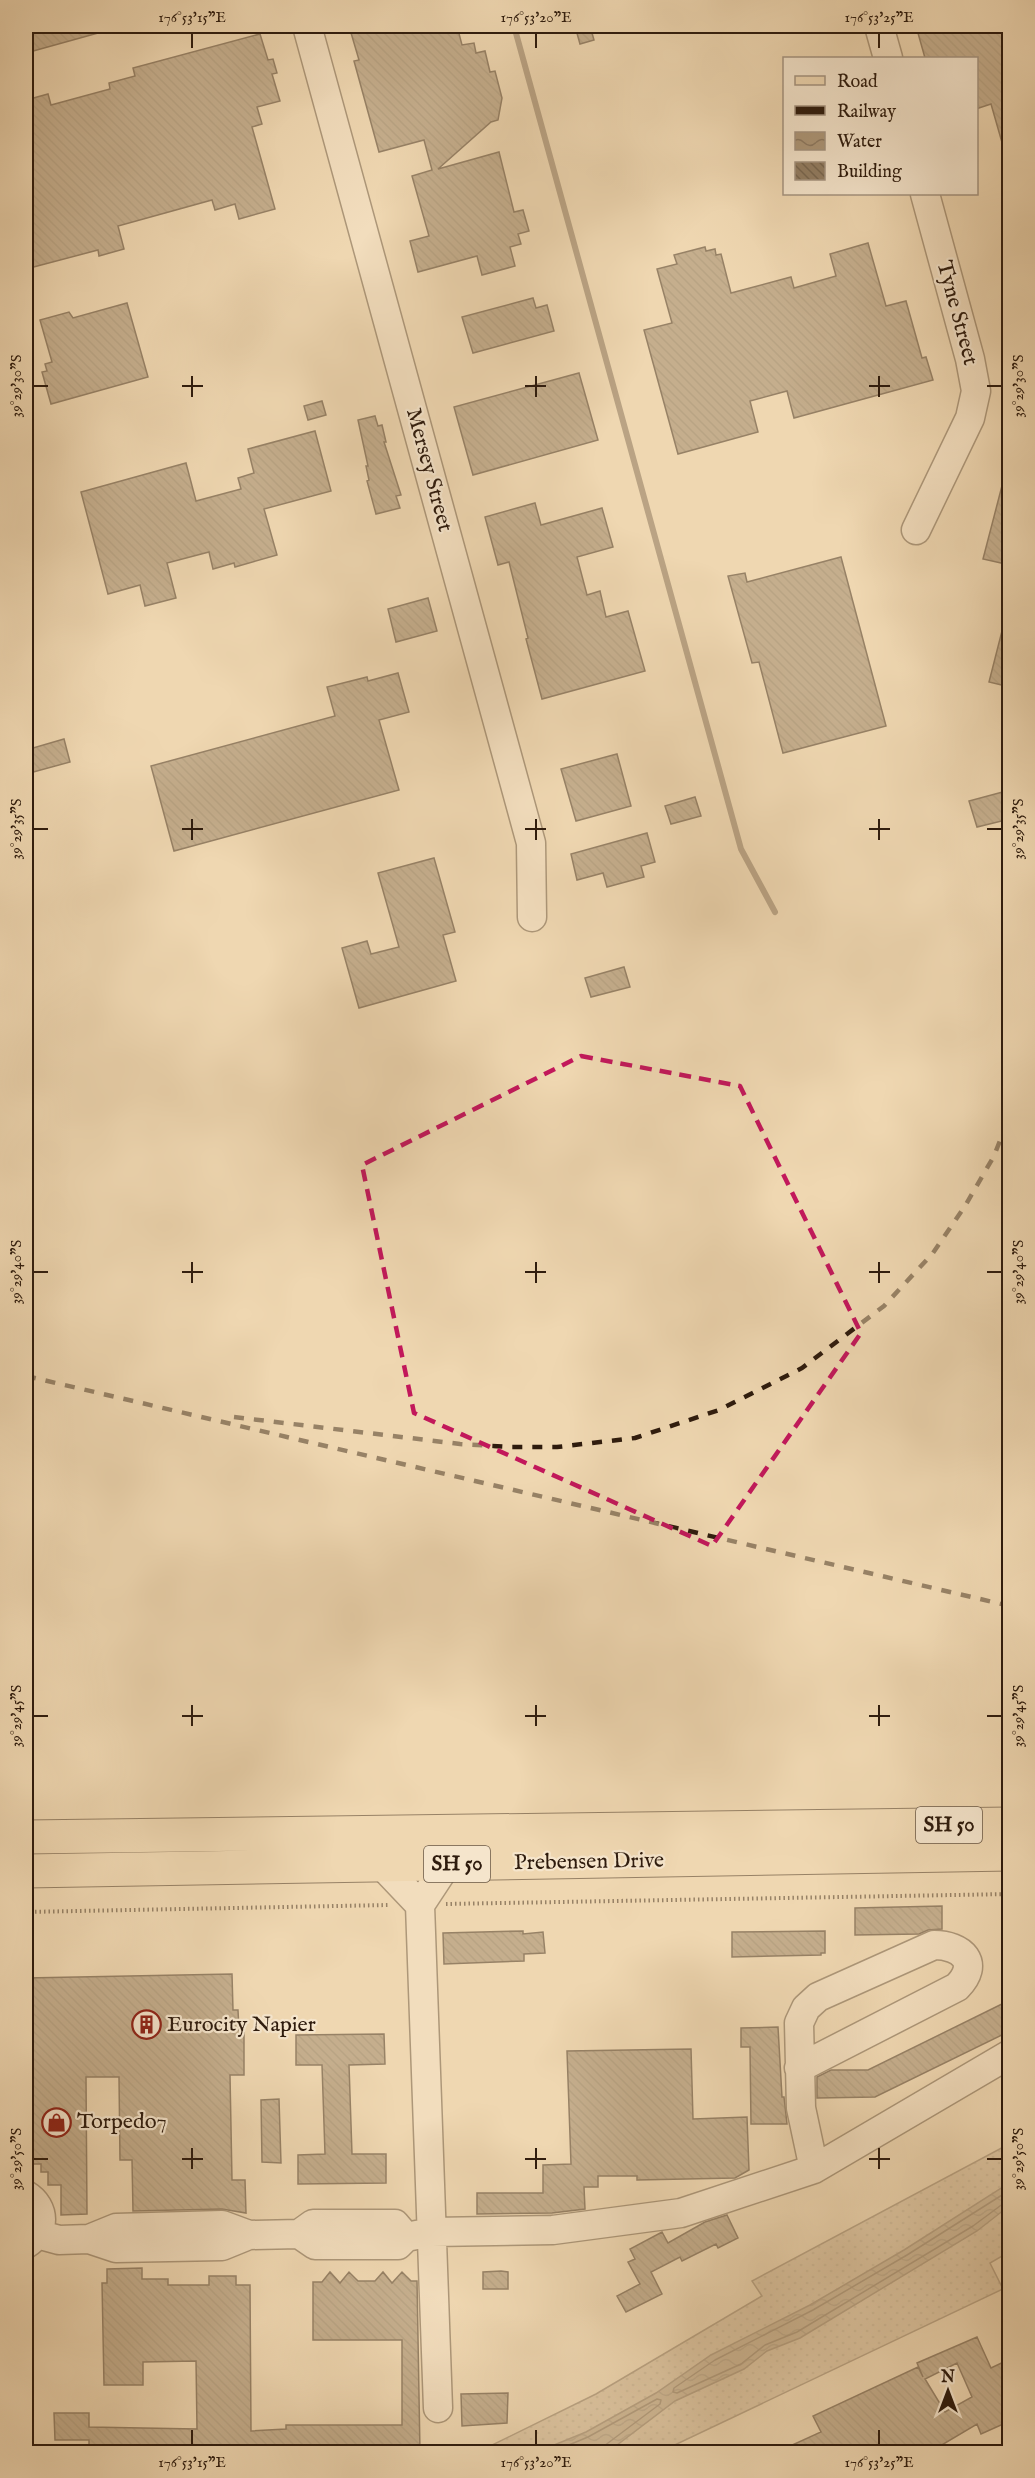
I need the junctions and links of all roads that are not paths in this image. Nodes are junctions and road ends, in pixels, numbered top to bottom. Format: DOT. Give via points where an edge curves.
graph roads {
  1 [pos="307,26"];
  2 [pos="879,26"];
  3 [pos="888,57"];
  4 [pos="925,195"];
  5 [pos="916,530"];
  6 [pos="532,917"];
  7 [pos="1010,1824"];
  8 [pos="26,1837"];
  9 [pos="1010,1854"];
  10 [pos="447,1864"];
  11 [pos="382,1865"];
  12 [pos="26,1871"];
  13 [pos="420,1905"];
  14 [pos="1010,2054"];
  15 [pos="799,2068"];
  16 [pos="814,2169"];
  17 [pos="26,2195"];
  18 [pos="419,2234"];
  19 [pos="31,2239"];
  20 [pos="438,2408"];
  1 -- 6 [label="street, Mersey Street" via="531,843"];
  2 -- 3 [label="street"];
  4 -- 5 [label="street, Tyne Street" via="976,391 970,418"];
  7 -- 8 [label="main road, Prebensen Drive / SH 50"];
  9 -- 10 [label="main road, Prebensen Drive / SH 50"];
  10 -- 11 [label="main road, Prebensen Drive / SH 50"];
  10 -- 13 [label="street"];
  11 -- 12 [label="main road, Prebensen Drive / SH 50"];
  11 -- 13 [label="street"];
  13 -- 18 [label="street"];
  14 -- 16 [label="street"];
  15 -- 15 [label="street" via="799,2023 818,1996 934,1945 947,1945 968,1960 966,1979 957,1987"];
  15 -- 16 [label="street" via="801,2108"];
  16 -- 18 [label="street" via="681,2213 553,2230"];
  17 -- 19 [label="street" via="39,2209 41,2218"];
  18 -- 19 [label="street" via="398,2246 315,2245 299,2234 249,2235 222,2225 116,2228 89,2239"];
  18 -- 20 [label="street"];
}
